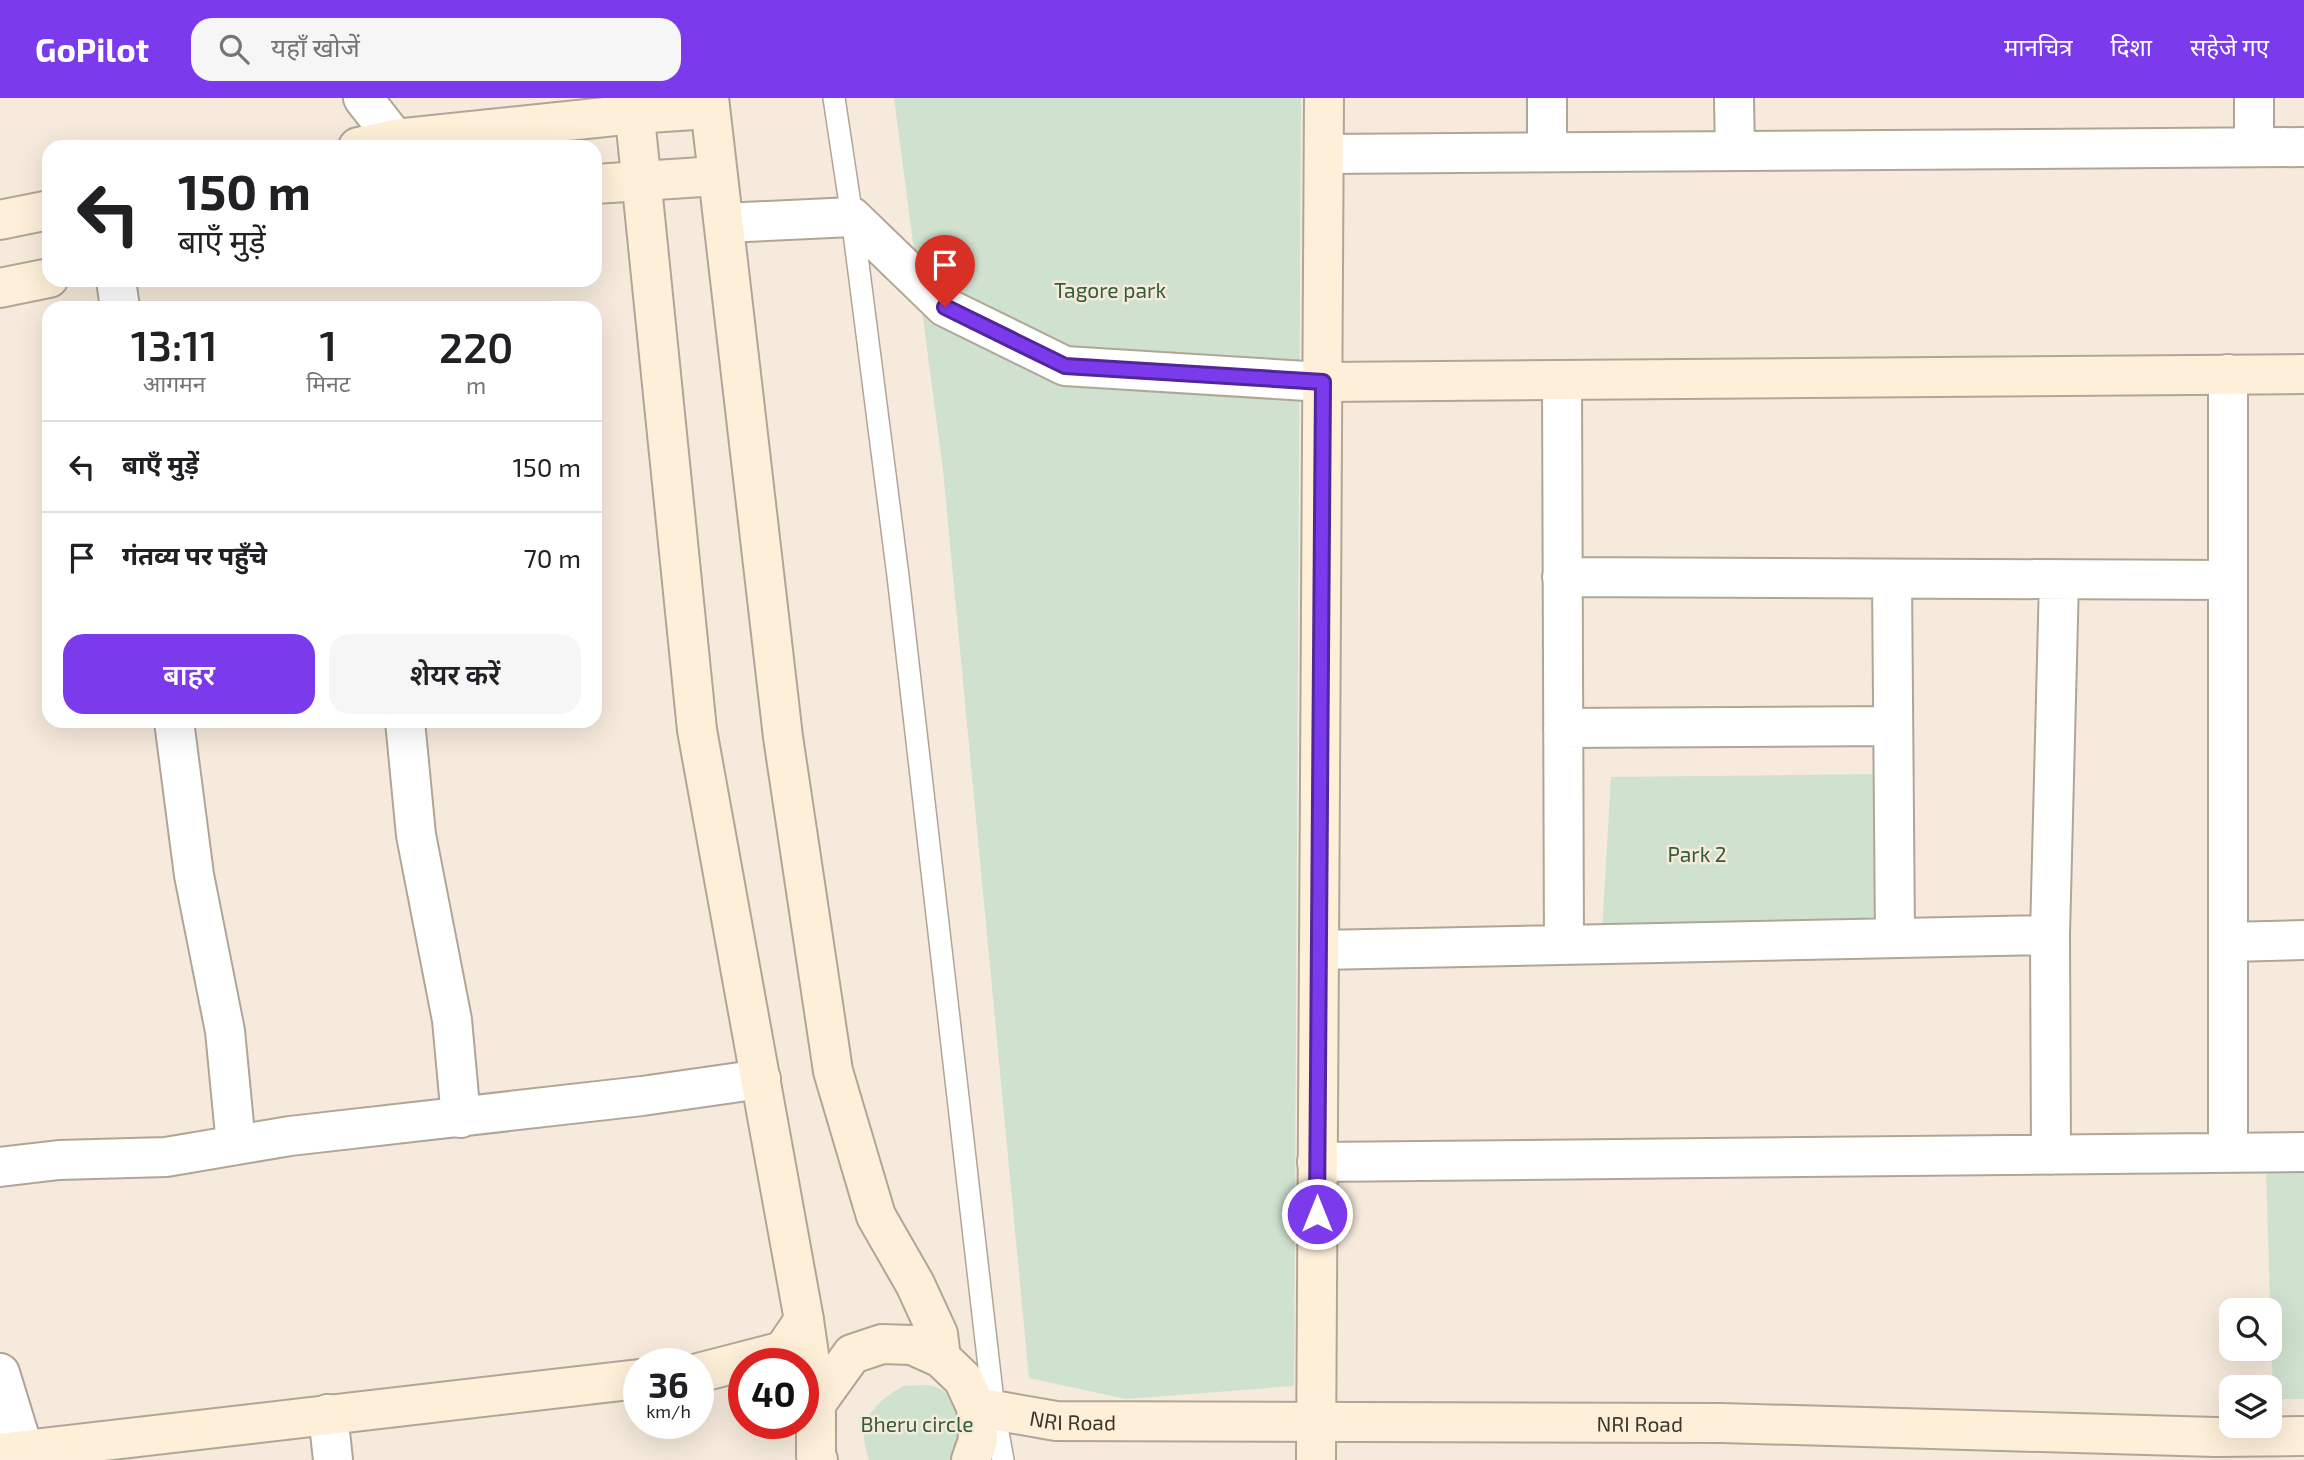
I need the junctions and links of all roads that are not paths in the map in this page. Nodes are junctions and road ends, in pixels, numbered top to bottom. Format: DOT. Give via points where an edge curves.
graph roads {
  1 [pos="363,98"];
  2 [pos="834,98"];
  3 [pos="1324,98"];
  4 [pos="1547,98"];
  5 [pos="1734,98"];
  6 [pos="2254,98"];
  7 [pos="709,104"];
  8 [pos="634,106"];
  9 [pos="395,139"];
  10 [pos="390,140"];
  11 [pos="2254,147"];
  12 [pos="2304,147"];
  13 [pos="1735,151"];
  14 [pos="1547,152"];
  15 [pos="1324,154"];
  16 [pos="717,176"];
  17 [pos="641,180"];
  18 [pos="602,183"];
  19 [pos="42,211"];
  20 [pos="852,217"];
  21 [pos="0,220"];
  22 [pos="724,223"];
  23 [pos="42,279"];
  24 [pos="0,288"];
  25 [pos="2228,374"];
  26 [pos="2304,374"];
  27 [pos="1562,381"];
  28 [pos="1323,382"];
  29 [pos="1562,578"];
  30 [pos="1892,579"];
  31 [pos="2059,579"];
  32 [pos="2228,580"];
  33 [pos="1893,726"];
  34 [pos="175,728"];
  35 [pos="405,728"];
  36 [pos="1563,728"];
  37 [pos="2050,935"];
  38 [pos="1895,937"];
  39 [pos="2304,940"];
  40 [pos="2228,942"];
  41 [pos="1564,944"];
  42 [pos="1319,950"];
  43 [pos="761,1079"];
  44 [pos="461,1118"];
  45 [pos="236,1145"];
  46 [pos="2228,1153"];
  47 [pos="2304,1153"];
  48 [pos="2052,1155"];
  49 [pos="1317,1162"];
  50 [pos="0,1167"];
  51 [pos="804,1320"];
  52 [pos="806,1348"];
  53 [pos="941,1358"];
  54 [pos="714,1369"];
  55 [pos="0,1373"];
  56 [pos="623,1381"];
  57 [pos="819,1391"];
  58 [pos="985,1408"];
  59 [pos="328,1414"];
  60 [pos="1316,1422"];
  61 [pos="2304,1436"];
  62 [pos="814,1439"];
  63 [pos="12,1452"];
  64 [pos="333,1460"];
  65 [pos="818,1460"];
  66 [pos="971,1460"];
  67 [pos="1003,1460"];
  68 [pos="1317,1460"];
  1 -- 9 [label="street"];
  2 -- 20 [label="lane"];
  3 -- 15 [label="street"];
  4 -- 14 [label="street"];
  5 -- 13 [label="street"];
  6 -- 11 [label="street"];
  7 -- 8 [label="street"];
  7 -- 16 [label="street"];
  8 -- 9 [label="street"];
  8 -- 17 [label="street"];
  9 -- 10 [label="street"];
  11 -- 12 [label="street"];
  11 -- 13 [label="street"];
  13 -- 14 [label="street"];
  14 -- 15 [label="street"];
  15 -- 28 [label="street"];
  16 -- 17 [label="street"];
  16 -- 22 [label="street"];
  17 -- 18 [label="street"];
  17 -- 43 [label="street" via="697,730"];
  19 -- 21 [label="street"];
  20 -- 22 [label="street"];
  20 -- 28 [label="street" via="945,307 1065,366"];
  20 -- 58 [label="lane" via="901,603"];
  22 -- 53 [label="street" via="783,737 833,1071 876,1216 938,1334"];
  23 -- 24 [label="street"];
  25 -- 26 [label="street"];
  25 -- 27 [label="street"];
  25 -- 32 [label="street"];
  27 -- 28 [label="street"];
  27 -- 29 [label="street"];
  28 -- 42 [label="street"];
  29 -- 30 [label="street"];
  29 -- 36 [label="street"];
  30 -- 31 [label="street"];
  30 -- 33 [label="street"];
  31 -- 32 [label="street"];
  31 -- 37 [label="street"];
  32 -- 40 [label="street"];
  33 -- 36 [label="street"];
  33 -- 38 [label="street"];
  34 -- 45 [label="street" via="194,874 225,1031"];
  35 -- 44 [label="street" via="416,835 452,1020"];
  36 -- 41 [label="street"];
  37 -- 38 [label="street"];
  37 -- 48 [label="street"];
  38 -- 41 [label="street"];
  39 -- 40 [label="street"];
  40 -- 46 [label="street"];
  41 -- 42 [label="street"];
  42 -- 49 [label="street"];
  43 -- 44 [label="street"];
  43 -- 51 [label="street"];
  44 -- 45 [label="street"];
  45 -- 50 [label="street" via="166,1157"];
  46 -- 47 [label="street"];
  46 -- 48 [label="street"];
  48 -- 49 [label="street"];
  49 -- 60 [label="street"];
  51 -- 52 [label="street"];
  51 -- 54 [label="street" via="783,1351"];
  53 -- 57 [label="street" via="912,1345 882,1344 852,1354"];
  53 -- 58 [label="street"];
  55 -- 63 [label="street"];
  56 -- 59 [label="street"];
  58 -- 60 [label="street, NRI Road" via="1056,1421"];
  58 -- 66 [label="street"];
  58 -- 67 [label="lane"];
  59 -- 63 [label="street"];
  59 -- 64 [label="street"];
  60 -- 61 [label="street, NRI Road" via="1721,1423"];
  60 -- 68 [label="street"];
  62 -- 65 [label="street"];
}
